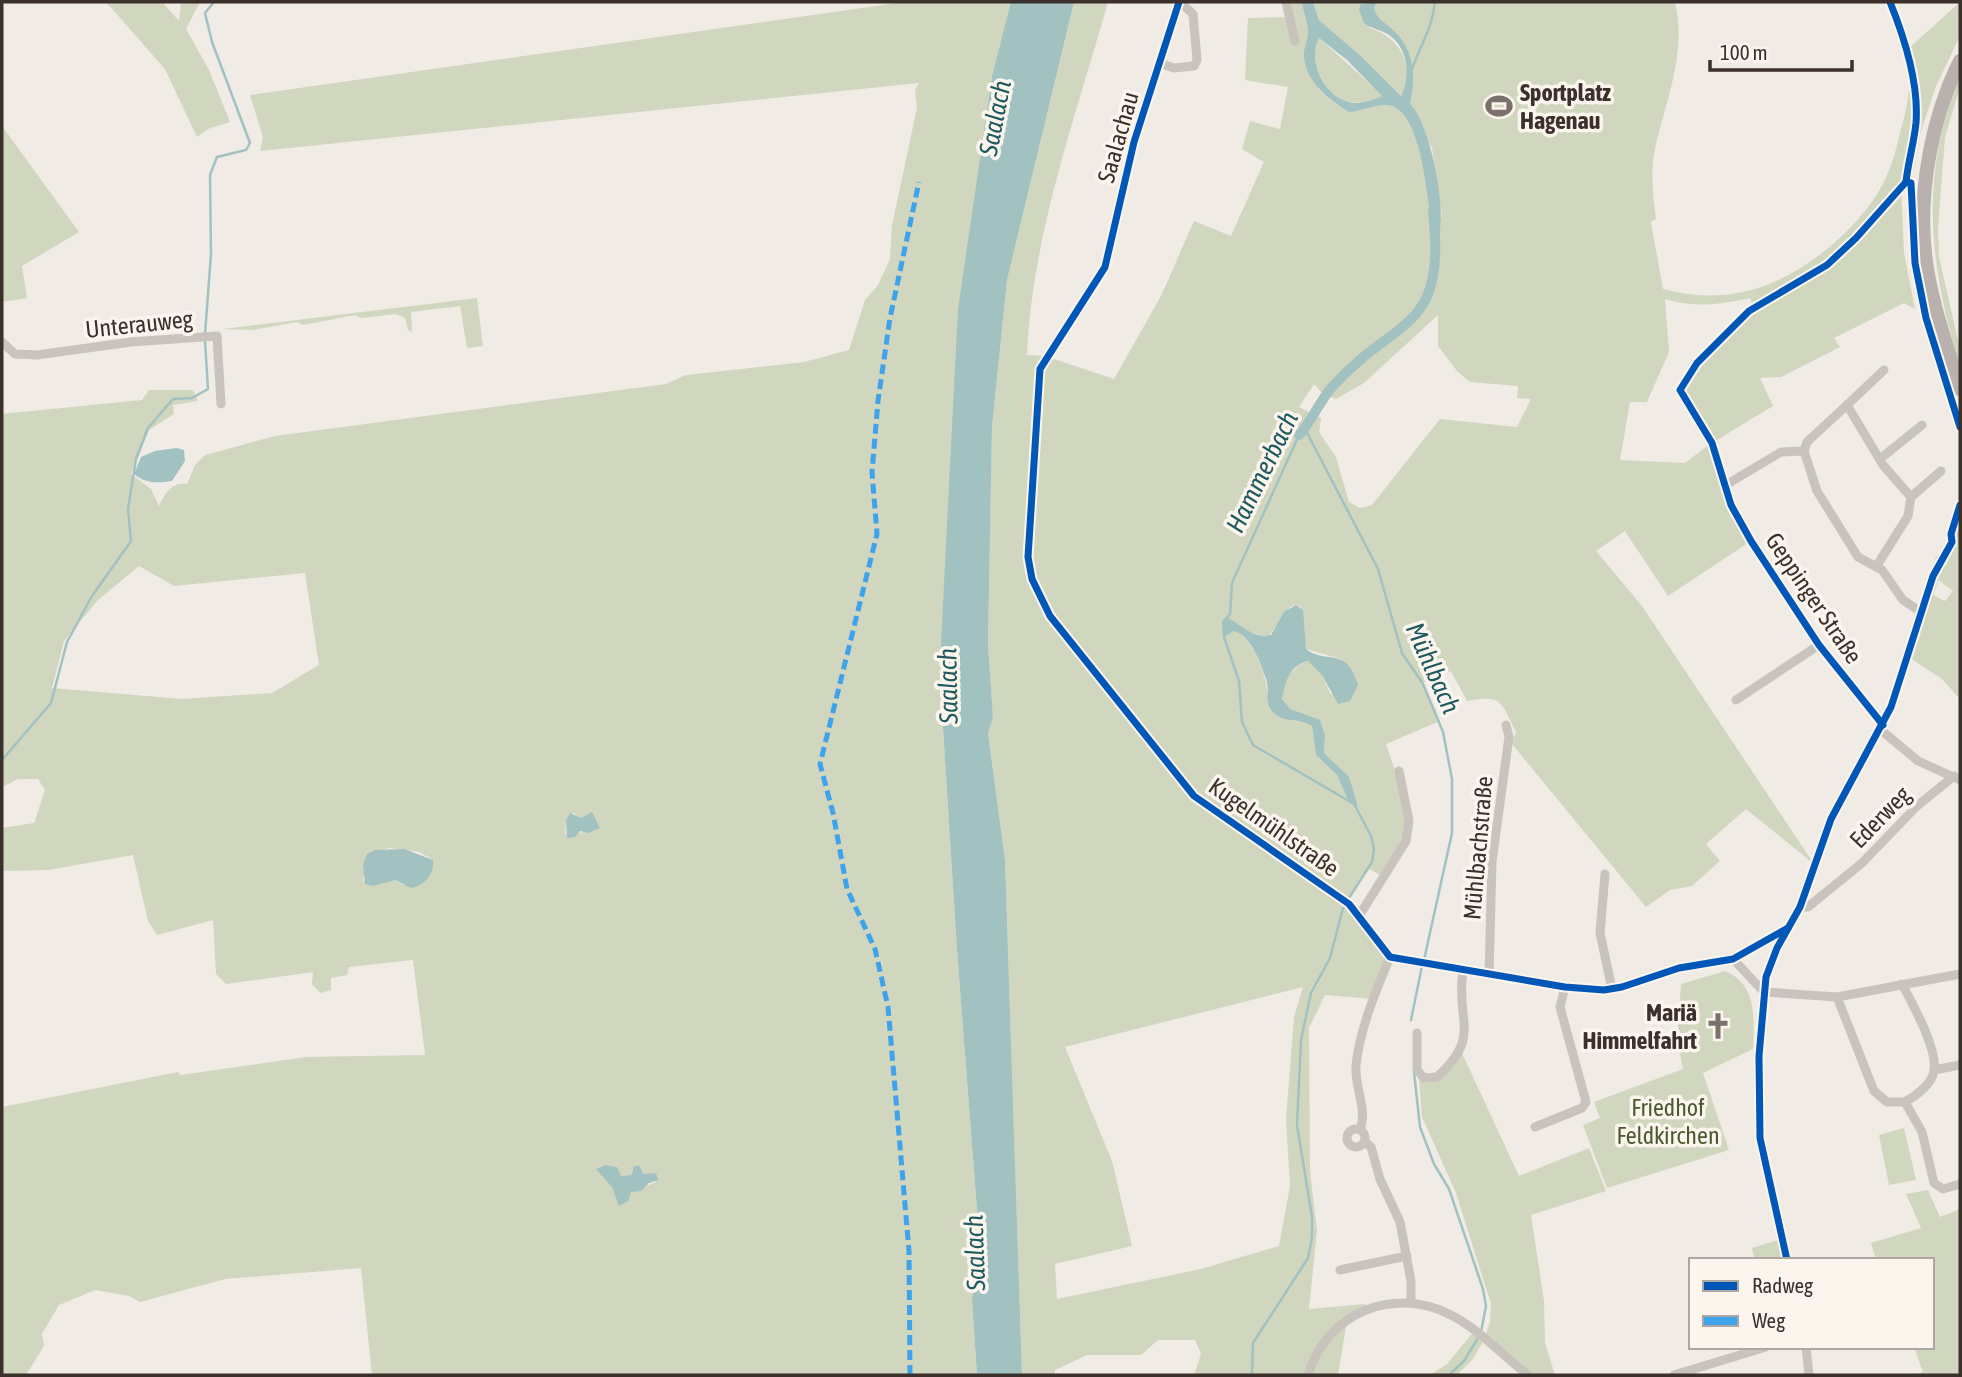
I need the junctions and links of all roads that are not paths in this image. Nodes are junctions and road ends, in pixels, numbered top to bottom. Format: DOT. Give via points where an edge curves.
graph roads {
  1 [pos="1180,2"];
  2 [pos="1286,2"];
  3 [pos="1890,2"];
  4 [pos="1295,41"];
  5 [pos="1960,61"];
  6 [pos="1159,63"];
  7 [pos="1906,182"];
  8 [pos="1926,184"];
  9 [pos="1097,282"];
  10 [pos="2,342"];
  11 [pos="1884,370"];
  12 [pos="1960,389"];
  13 [pos="221,404"];
  14 [pos="1847,405"];
  15 [pos="1922,425"];
  16 [pos="1804,451"];
  17 [pos="1880,459"];
  18 [pos="1941,471"];
  19 [pos="1724,486"];
  20 [pos="1911,497"];
  21 [pos="1960,534"];
  22 [pos="1876,567"];
  23 [pos="1920,612"];
  24 [pos="1819,645"];
  25 [pos="1736,700"];
  26 [pos="1506,725"];
  27 [pos="1882,728"];
  28 [pos="1399,771"];
  29 [pos="1957,778"];
  30 [pos="1605,874"];
  31 [pos="1800,907"];
  32 [pos="1359,915"];
  33 [pos="1788,928"];
  34 [pos="1390,957"];
  35 [pos="1733,959"];
  36 [pos="1464,971"];
  37 [pos="1960,974"];
  38 [pos="1489,975"];
  39 [pos="1902,984"];
  40 [pos="1565,987"];
  41 [pos="1612,989"];
  42 [pos="1764,992"];
  43 [pos="1837,997"];
  44 [pos="1417,1033"];
  45 [pos="1960,1065"];
  46 [pos="1934,1070"];
  47 [pos="1905,1102"];
  48 [pos="1535,1126"];
  49 [pos="1360,1130"];
  50 [pos="1365,1142"];
  51 [pos="1960,1184"];
  52 [pos="1408,1256"];
  53 [pos="1787,1258"];
  54 [pos="1340,1270"];
  55 [pos="1411,1302"];
  56 [pos="1759,1349"];
  57 [pos="1806,1349"];
  58 [pos="1308,1375"];
  59 [pos="1528,1375"];
  60 [pos="1674,1375"];
  61 [pos="1809,1375"];
  1 -- 6 [label="street, Saalachau"];
  1 -- 6 [label="street, Saalachau" via="1193,14 1198,60 1184,68"];
  2 -- 4 [label="street"];
  3 -- 7 [label="street" via="1907,50 1915,97 1916,124"];
  5 -- 8 [label="main road" via="1934,134"];
  6 -- 9 [label="street, Saalachau" via="1111,249"];
  7 -- 8 [label="street"];
  7 -- 19 [label="street, Geppinger Straße" via="1827,265 1749,311 1697,363 1681,387 1712,443"];
  8 -- 12 [label="main road" via="1925,255"];
  9 -- 32 [label="street, Kugelmühlstraße" via="1040,369 1028,557 1039,597 1194,796 1338,895"];
  10 -- 13 [label="street, Unterauweg" via="9,351 25,355 217,336"];
  11 -- 14 [label="street"];
  14 -- 16 [label="street" via="1807,442"];
  14 -- 17 [label="street"];
  15 -- 17 [label="street"];
  16 -- 19 [label="street" via="1781,452"];
  16 -- 22 [label="street" via="1818,492 1835,521 1861,560"];
  17 -- 20 [label="street"];
  18 -- 20 [label="street"];
  19 -- 24 [label="street, Geppinger Straße" via="1751,541"];
  20 -- 22 [label="street" via="1908,516"];
  21 -- 23 [label="street" via="1940,560"];
  22 -- 23 [label="street" via="1906,603"];
  23 -- 27 [label="street"];
  24 -- 25 [label="street, Geppinger Straße"];
  24 -- 27 [label="street, Geppinger Straße"];
  26 -- 38 [label="street, Mühlbachstraße" via="1509,737 1492,862"];
  27 -- 29 [label="street, Geppinger Straße" via="1917,761"];
  27 -- 31 [label="street" via="1831,819"];
  28 -- 32 [label="street" via="1409,821 1406,841"];
  29 -- 31 [label="street, Ederweg" via="1917,806 1850,874 1808,907"];
  30 -- 41 [label="street" via="1600,933"];
  31 -- 33 [label="street"];
  32 -- 34 [label="street, Kugelmühlstraße"];
  33 -- 35 [label="street"];
  33 -- 42 [label="street" via="1770,963"];
  34 -- 36 [label="street"];
  34 -- 49 [label="street" via="1356,1063 1363,1119"];
  35 -- 41 [label="street" via="1678,968"];
  35 -- 42 [label="street"];
  36 -- 38 [label="street"];
  36 -- 44 [label="street" via="1460,998 1464,1044 1437,1077 1424,1078 1417,1070"];
  37 -- 39 [label="street"];
  38 -- 40 [label="street"];
  39 -- 43 [label="street"];
  39 -- 46 [label="street" via="1930,1047"];
  40 -- 41 [label="street"];
  40 -- 48 [label="street" via="1560,1007 1586,1102 1582,1108"];
  42 -- 43 [label="street"];
  42 -- 53 [label="street" via="1760,1138"];
  43 -- 47 [label="street" via="1874,1091 1887,1102"];
  45 -- 46 [label="street"];
  46 -- 47 [label="street" via="1924,1088"];
  47 -- 51 [label="street" via="1922,1132 1934,1183 1943,1189"];
  49 -- 50 [label="street"];
  49 -- 50 [label="street" via="1349,1132 1348,1142 1358,1147"];
  50 -- 52 [label="street" via="1400,1222"];
  52 -- 54 [label="street"];
  52 -- 55 [label="street"];
  55 -- 58 [label="street" via="1369,1308 1348,1319 1326,1338"];
  55 -- 59 [label="street" via="1442,1311 1475,1331"];
  56 -- 60 [label="street"];
  57 -- 61 [label="street"];
}
